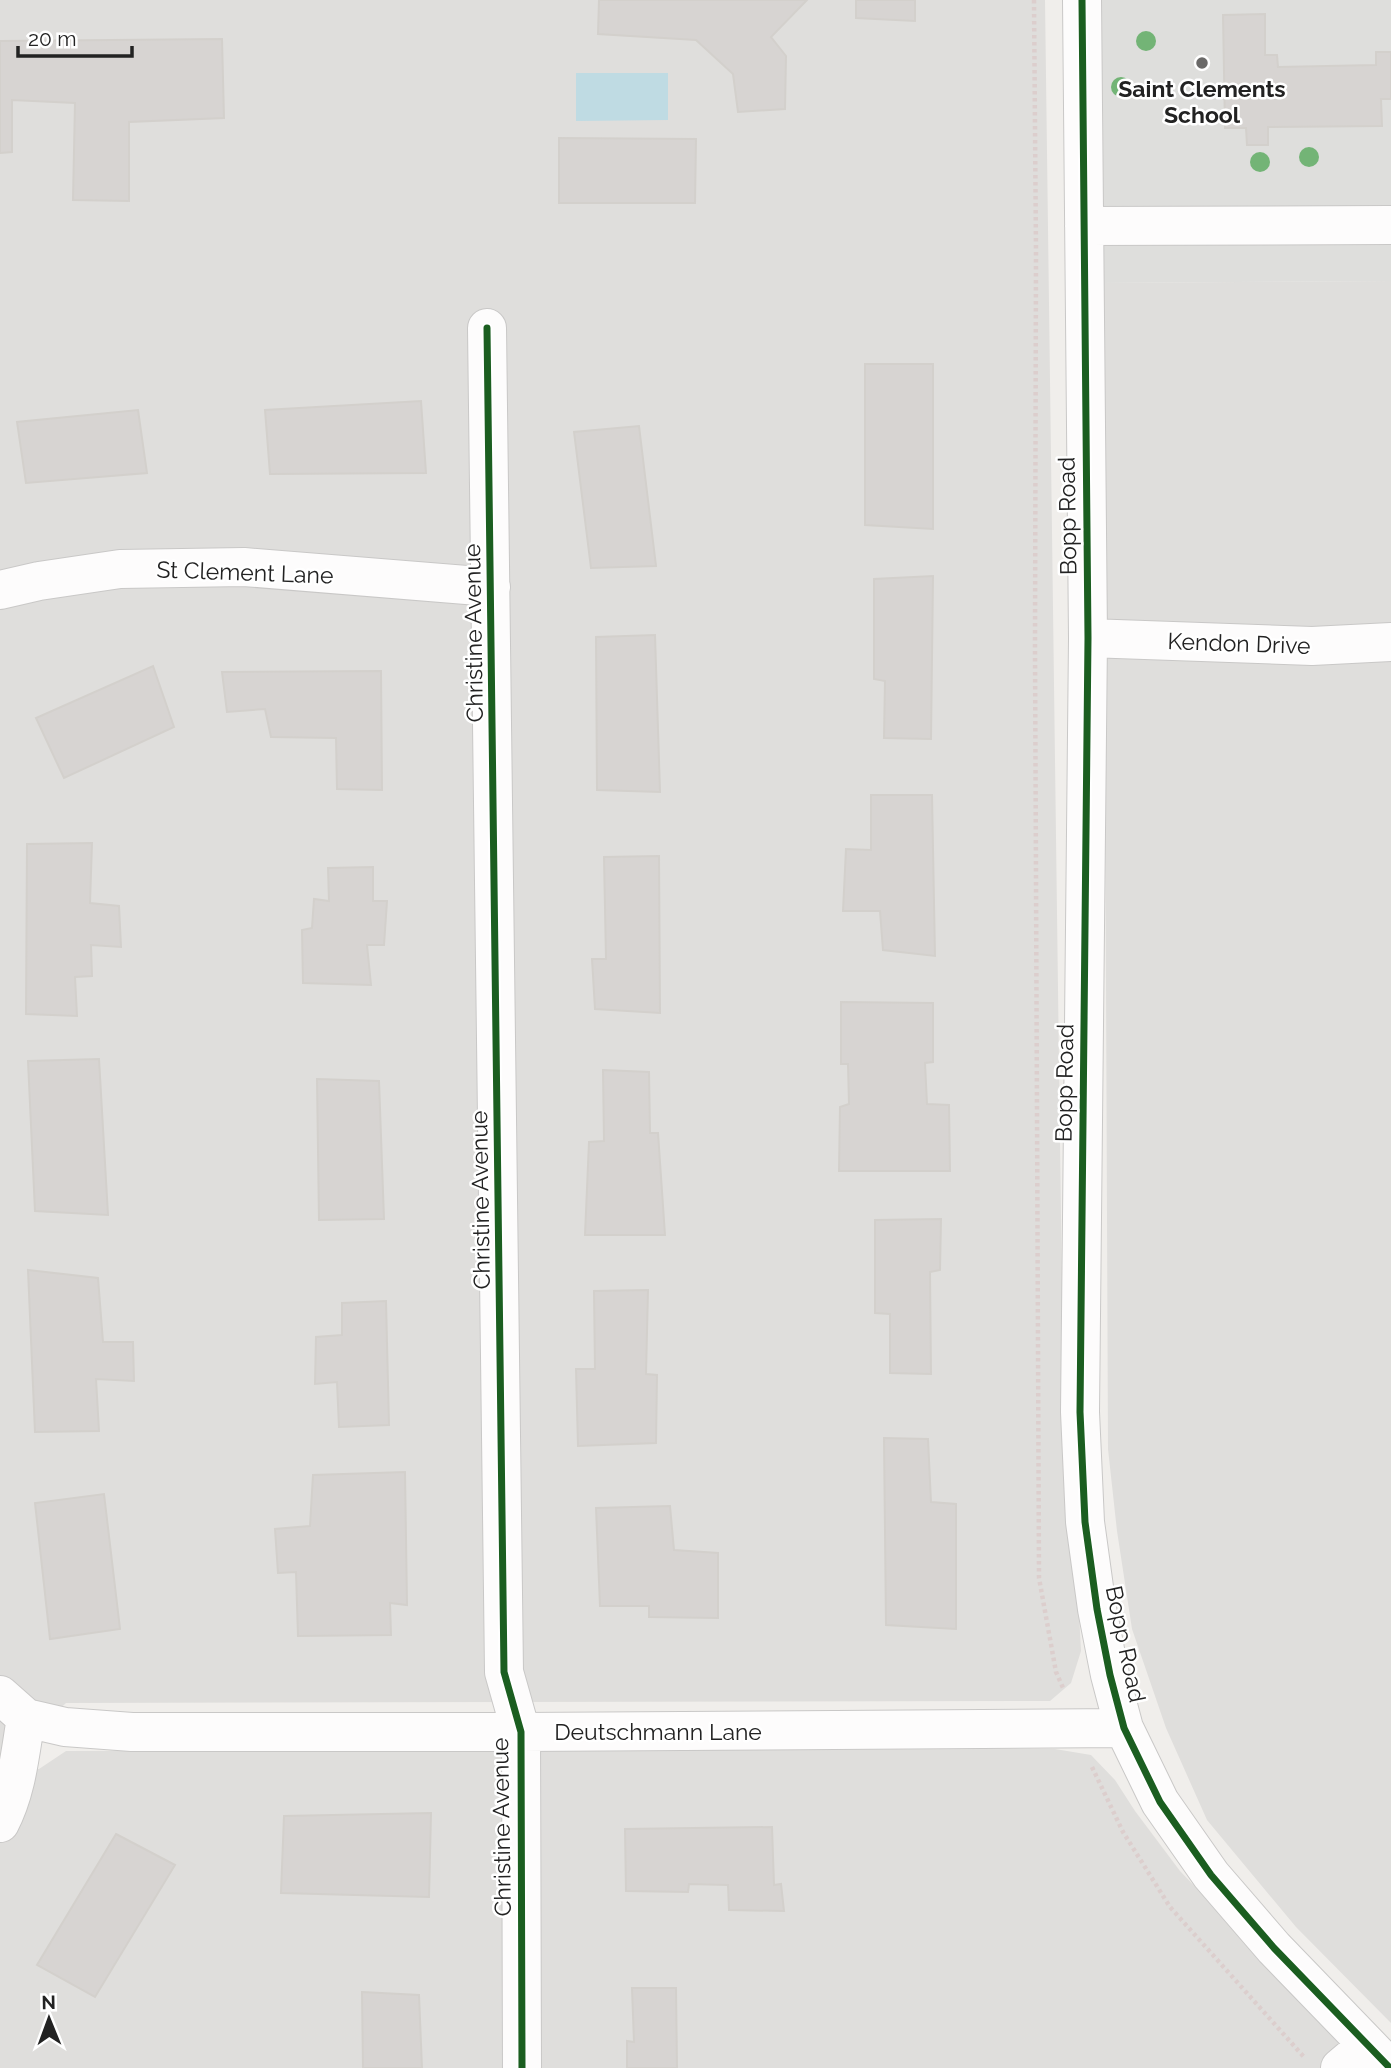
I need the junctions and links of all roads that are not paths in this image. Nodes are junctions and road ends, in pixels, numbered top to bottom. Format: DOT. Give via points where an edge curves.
graph roads {
  1 [pos="1082,0"];
  2 [pos="1391,225"];
  3 [pos="1084,226"];
  4 [pos="487,328"];
  5 [pos="491,587"];
  6 [pos="0,590"];
  7 [pos="1088,638"];
  8 [pos="1391,642"];
  9 [pos="13,1707"];
  10 [pos="1124,1728"];
  11 [pos="521,1732"];
  12 [pos="0,1824"];
  13 [pos="1365,2060"];
  14 [pos="522,2068"];
  1 -- 3 [label="street, Bopp Road"];
  2 -- 3 [label="street"];
  3 -- 7 [label="street, Bopp Road"];
  4 -- 5 [label="street, Christine Avenue"];
  5 -- 6 [label="street, St Clement Lane" via="244,567 120,569"];
  5 -- 11 [label="street, Christine Avenue" via="504,1672"];
  7 -- 8 [label="street, Kendon Drive" via="1312,646"];
  7 -- 10 [label="street, Bopp Road" via="1080,1412 1085,1522 1097,1609"];
  9 -- 11 [label="street, Deutschmann Lane" via="65,1727 132,1732"];
  9 -- 12 [label="street" via="17,1775"];
  10 -- 11 [label="street, Deutschmann Lane"];
  10 -- 13 [label="street, Bopp Road" via="1160,1802 1211,1875"];
  11 -- 14 [label="street, Christine Avenue"];
}
